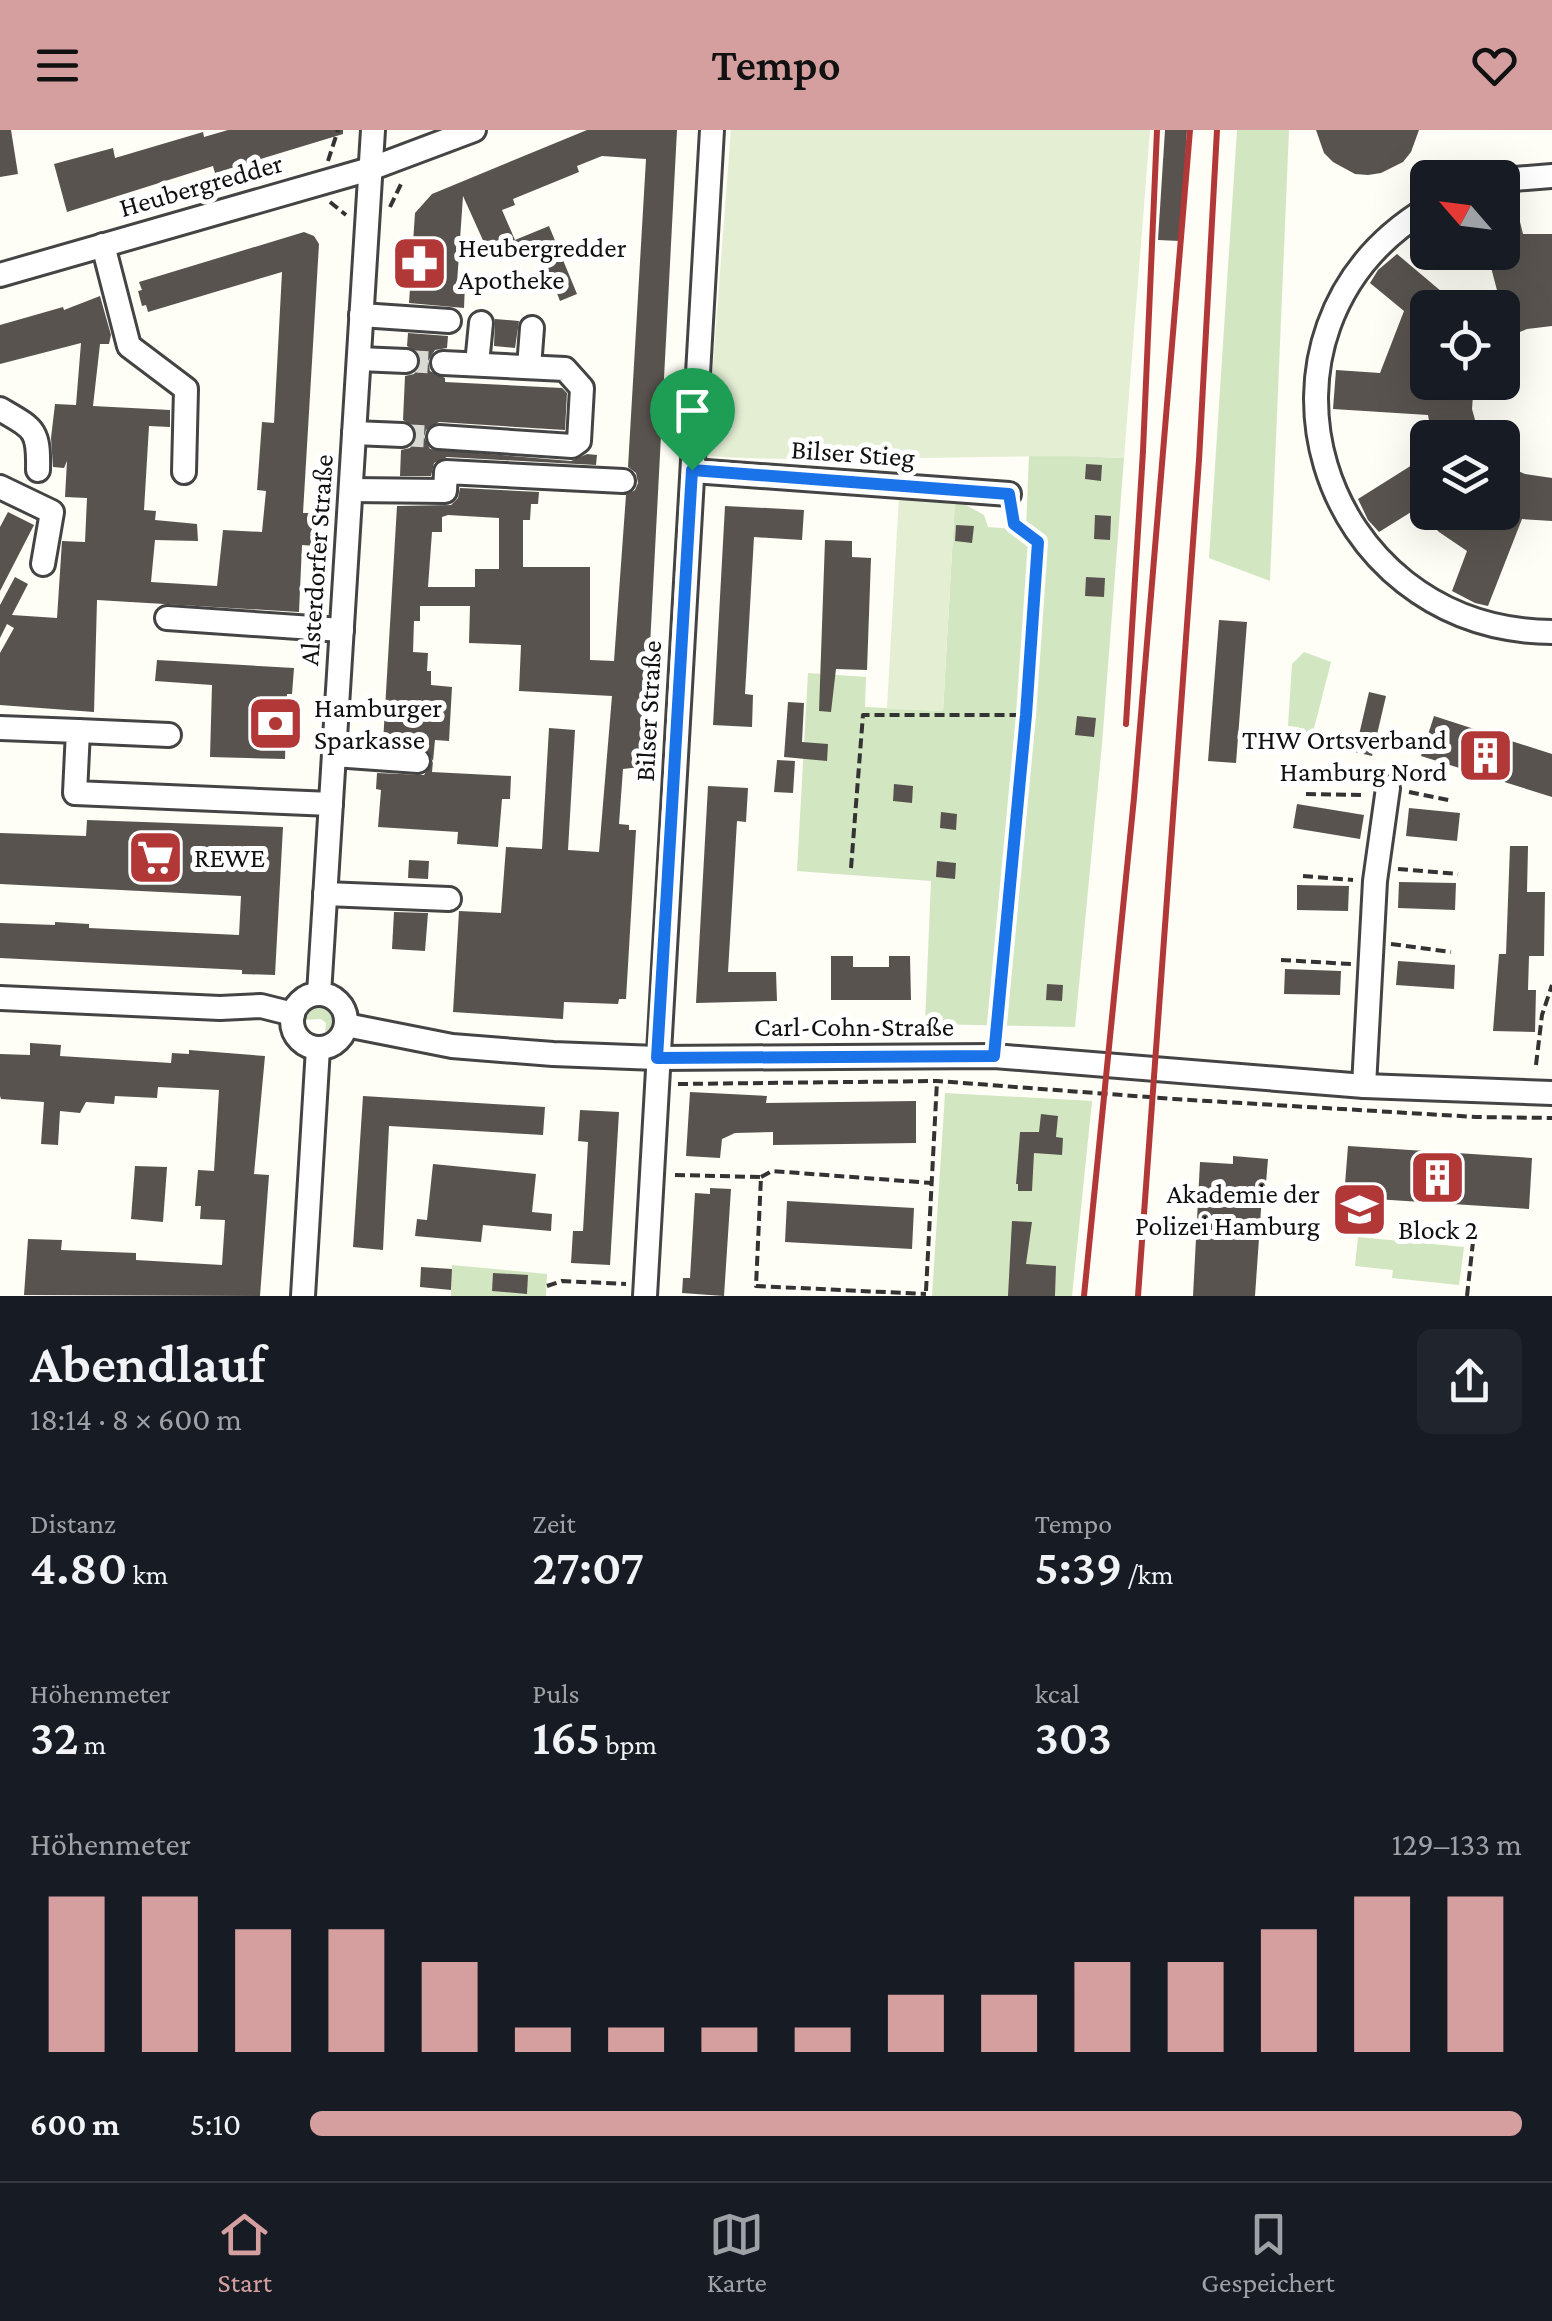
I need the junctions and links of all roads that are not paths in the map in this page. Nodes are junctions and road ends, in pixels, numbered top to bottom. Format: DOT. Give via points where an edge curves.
graph roads {
  1 [pos="373,130"];
  2 [pos="474,130"];
  3 [pos="712,130"];
  4 [pos="370,168"];
  5 [pos="1552,176"];
  6 [pos="1520,179"];
  7 [pos="1410,220"];
  8 [pos="104,244"];
  9 [pos="0,275"];
  10 [pos="360,315"];
  11 [pos="450,321"];
  12 [pos="480,323"];
  13 [pos="532,328"];
  14 [pos="359,359"];
  15 [pos="406,361"];
  16 [pos="443,362"];
  17 [pos="478,364"];
  18 [pos="529,367"];
  19 [pos="0,409"];
  20 [pos="354,433"];
  21 [pos="402,435"];
  22 [pos="439,437"];
  23 [pos="38,470"];
  24 [pos="692,470"];
  25 [pos="184,472"];
  26 [pos="624,481"];
  27 [pos="0,487"];
  28 [pos="351,490"];
  29 [pos="1009,494"];
  30 [pos="42,564"];
  31 [pos="167,618"];
  32 [pos="342,630"];
  33 [pos="1552,632"];
  34 [pos="0,728"];
  35 [pos="78,732"];
  36 [pos="169,736"];
  37 [pos="334,755"];
  38 [pos="418,761"];
  39 [pos="1388,793"];
  40 [pos="331,804"];
  41 [pos="326,894"];
  42 [pos="449,900"];
  43 [pos="319,994"];
  44 [pos="0,998"];
  45 [pos="292,1014"];
  46 [pos="346,1025"];
  47 [pos="318,1048"];
  48 [pos="657,1058"];
  49 [pos="1364,1086"];
  50 [pos="1552,1094"];
  51 [pos="635,1290"];
  52 [pos="303,1296"];
  1 -- 4 [label="street, Alsterdorfer Straße"];
  2 -- 4 [label="street, Heubergredder"];
  3 -- 24 [label="street, Bilser Straße"];
  4 -- 8 [label="street, Heubergredder"];
  4 -- 10 [label="street, Alsterdorfer Straße"];
  5 -- 6 [label="street"];
  7 -- 33 [label="street" via="1370,258 1334,316 1322,354 1317,396 1332,488 1355,532 1407,587 1465,618"];
  8 -- 9 [label="street, Heubergredder"];
  8 -- 25 [label="street" via="130,346 186,389"];
  10 -- 11 [label="street"];
  10 -- 14 [label="street, Alsterdorfer Straße"];
  12 -- 17 [label="street"];
  13 -- 18 [label="street"];
  14 -- 15 [label="street"];
  14 -- 20 [label="street, Alsterdorfer Straße"];
  16 -- 17 [label="street"];
  17 -- 18 [label="street"];
  18 -- 22 [label="street" via="565,369 582,388 579,440 572,446"];
  19 -- 23 [label="street" via="36,432"];
  20 -- 21 [label="street"];
  20 -- 28 [label="street, Alsterdorfer Straße"];
  24 -- 29 [label="street, Bilser Stieg"];
  24 -- 48 [label="street, Bilser Straße"];
  26 -- 28 [label="street" via="446,472 445,491"];
  27 -- 30 [label="street" via="52,512"];
  28 -- 32 [label="street, Alsterdorfer Straße"];
  31 -- 32 [label="street"];
  32 -- 37 [label="street, Alsterdorfer Straße"];
  34 -- 35 [label="street"];
  35 -- 36 [label="street"];
  35 -- 40 [label="street" via="75,793"];
  37 -- 38 [label="street"];
  37 -- 40 [label="street, Alsterdorfer Straße"];
  39 -- 49 [label="street" via="1376,874"];
  40 -- 41 [label="street, Alsterdorfer Straße"];
  41 -- 42 [label="street"];
  41 -- 43 [label="street, Alsterdorfer Straße"];
  43 -- 45 [label="street" via="304,998"];
  43 -- 46 [label="street" via="338,1002"];
  44 -- 45 [label="street" via="261,1006"];
  45 -- 47 [label="street" via="298,1040"];
  46 -- 47 [label="street" via="336,1042"];
  46 -- 48 [label="street, Carl-Cohn-Straße" via="452,1046"];
  47 -- 52 [label="street"];
  48 -- 49 [label="street, Carl-Cohn-Straße" via="994,1056"];
  48 -- 51 [label="street, Bilser Straße"];
  49 -- 50 [label="street, Carl-Cohn-Straße"];
}
